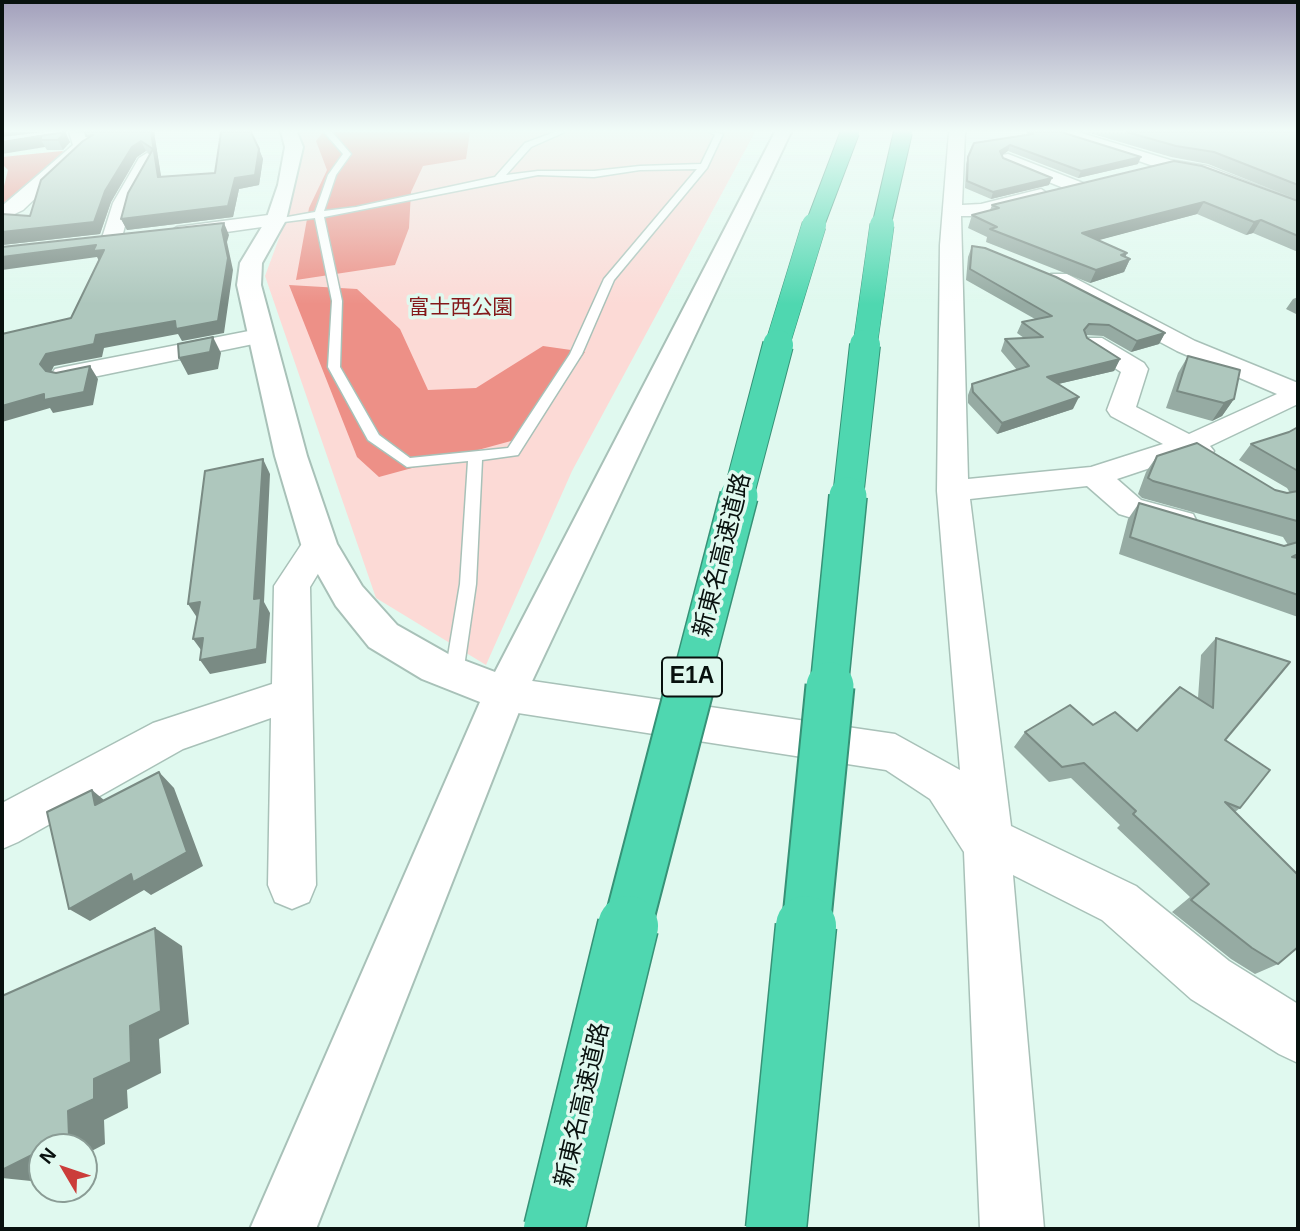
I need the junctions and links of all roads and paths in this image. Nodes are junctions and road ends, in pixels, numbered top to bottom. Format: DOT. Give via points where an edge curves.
graph roads {
  1 [pos="34,189"];
  2 [pos="130,189"];
  3 [pos="284,189"];
  4 [pos="327,189"];
  5 [pos="449,189"];
  6 [pos="684,189"];
  7 [pos="755,189"];
  8 [pos="826,189"];
  9 [pos="890,189"];
  10 [pos="958,189"];
  11 [pos="1065,189"];
  12 [pos="1252,189"];
  13 [pos="1298,207"];
  14 [pos="2,214"];
  15 [pos="318,214"];
  16 [pos="276,220"];
  17 [pos="958,235"];
  18 [pos="1036,270"];
  19 [pos="259,336"];
  20 [pos="1093,343"];
  21 [pos="64,375"];
  22 [pos="1298,393"];
  23 [pos="1189,444"];
  24 [pos="475,456"];
  25 [pos="1221,464"];
  26 [pos="1094,476"];
  27 [pos="953,491"];
  28 [pos="1206,529"];
  29 [pos="319,544"];
  30 [pos="454,674"];
  31 [pos="294,693"];
  32 [pos="505,694"];
  33 [pos="2,827"];
  34 [pos="988,842"];
  35 [pos="292,885"];
  36 [pos="1298,1035"];
  37 [pos="283,1229"];
  38 [pos="554,1229"];
  39 [pos="776,1229"];
  40 [pos="1012,1229"];
  1 -- 14 [label="street"];
  2 -- 16 [label="street" via="101,242"];
  3 -- 16 [label="street"];
  4 -- 15 [label="lane"];
  5 -- 15 [label="lane"];
  6 -- 24 [label="lane" via="609,279 576,354 513,453"];
  7 -- 32 [label="street"];
  8 -- 38 [label="highway, 新東名高速道路 / E1A, bridge" via="779,339 604,1016"];
  9 -- 39 [label="highway, bridge" via="879,238 856,419"];
  10 -- 17 [label="street"];
  11 -- 17 [label="street" via="981,210"];
  12 -- 13 [label="street"];
  15 -- 16 [label="lane"];
  15 -- 24 [label="lane" via="337,301 334,367 373,437 407,463"];
  16 -- 19 [label="street" via="251,262 249,285"];
  17 -- 27 [label="street"];
  18 -- 22 [label="street" via="1186,346"];
  19 -- 21 [label="street"];
  19 -- 29 [label="street"];
  20 -- 23 [label="street" via="1135,369 1121,410"];
  22 -- 23 [label="street"];
  23 -- 25 [label="street"];
  23 -- 26 [label="street"];
  24 -- 30 [label="lane" via="468,584"];
  26 -- 27 [label="street"];
  26 -- 28 [label="street" via="1130,508"];
  27 -- 34 [label="street"];
  29 -- 30 [label="street" via="349,596 383,636"];
  29 -- 31 [label="street" via="292,586"];
  30 -- 32 [label="street"];
  31 -- 33 [label="street" via="168,736"];
  31 -- 35 [label="street"];
  32 -- 34 [label="street" via="895,753 946,785"];
  32 -- 37 [label="street"];
  34 -- 36 [label="street" via="1119,903 1210,980"];
  34 -- 40 [label="street"];
}
